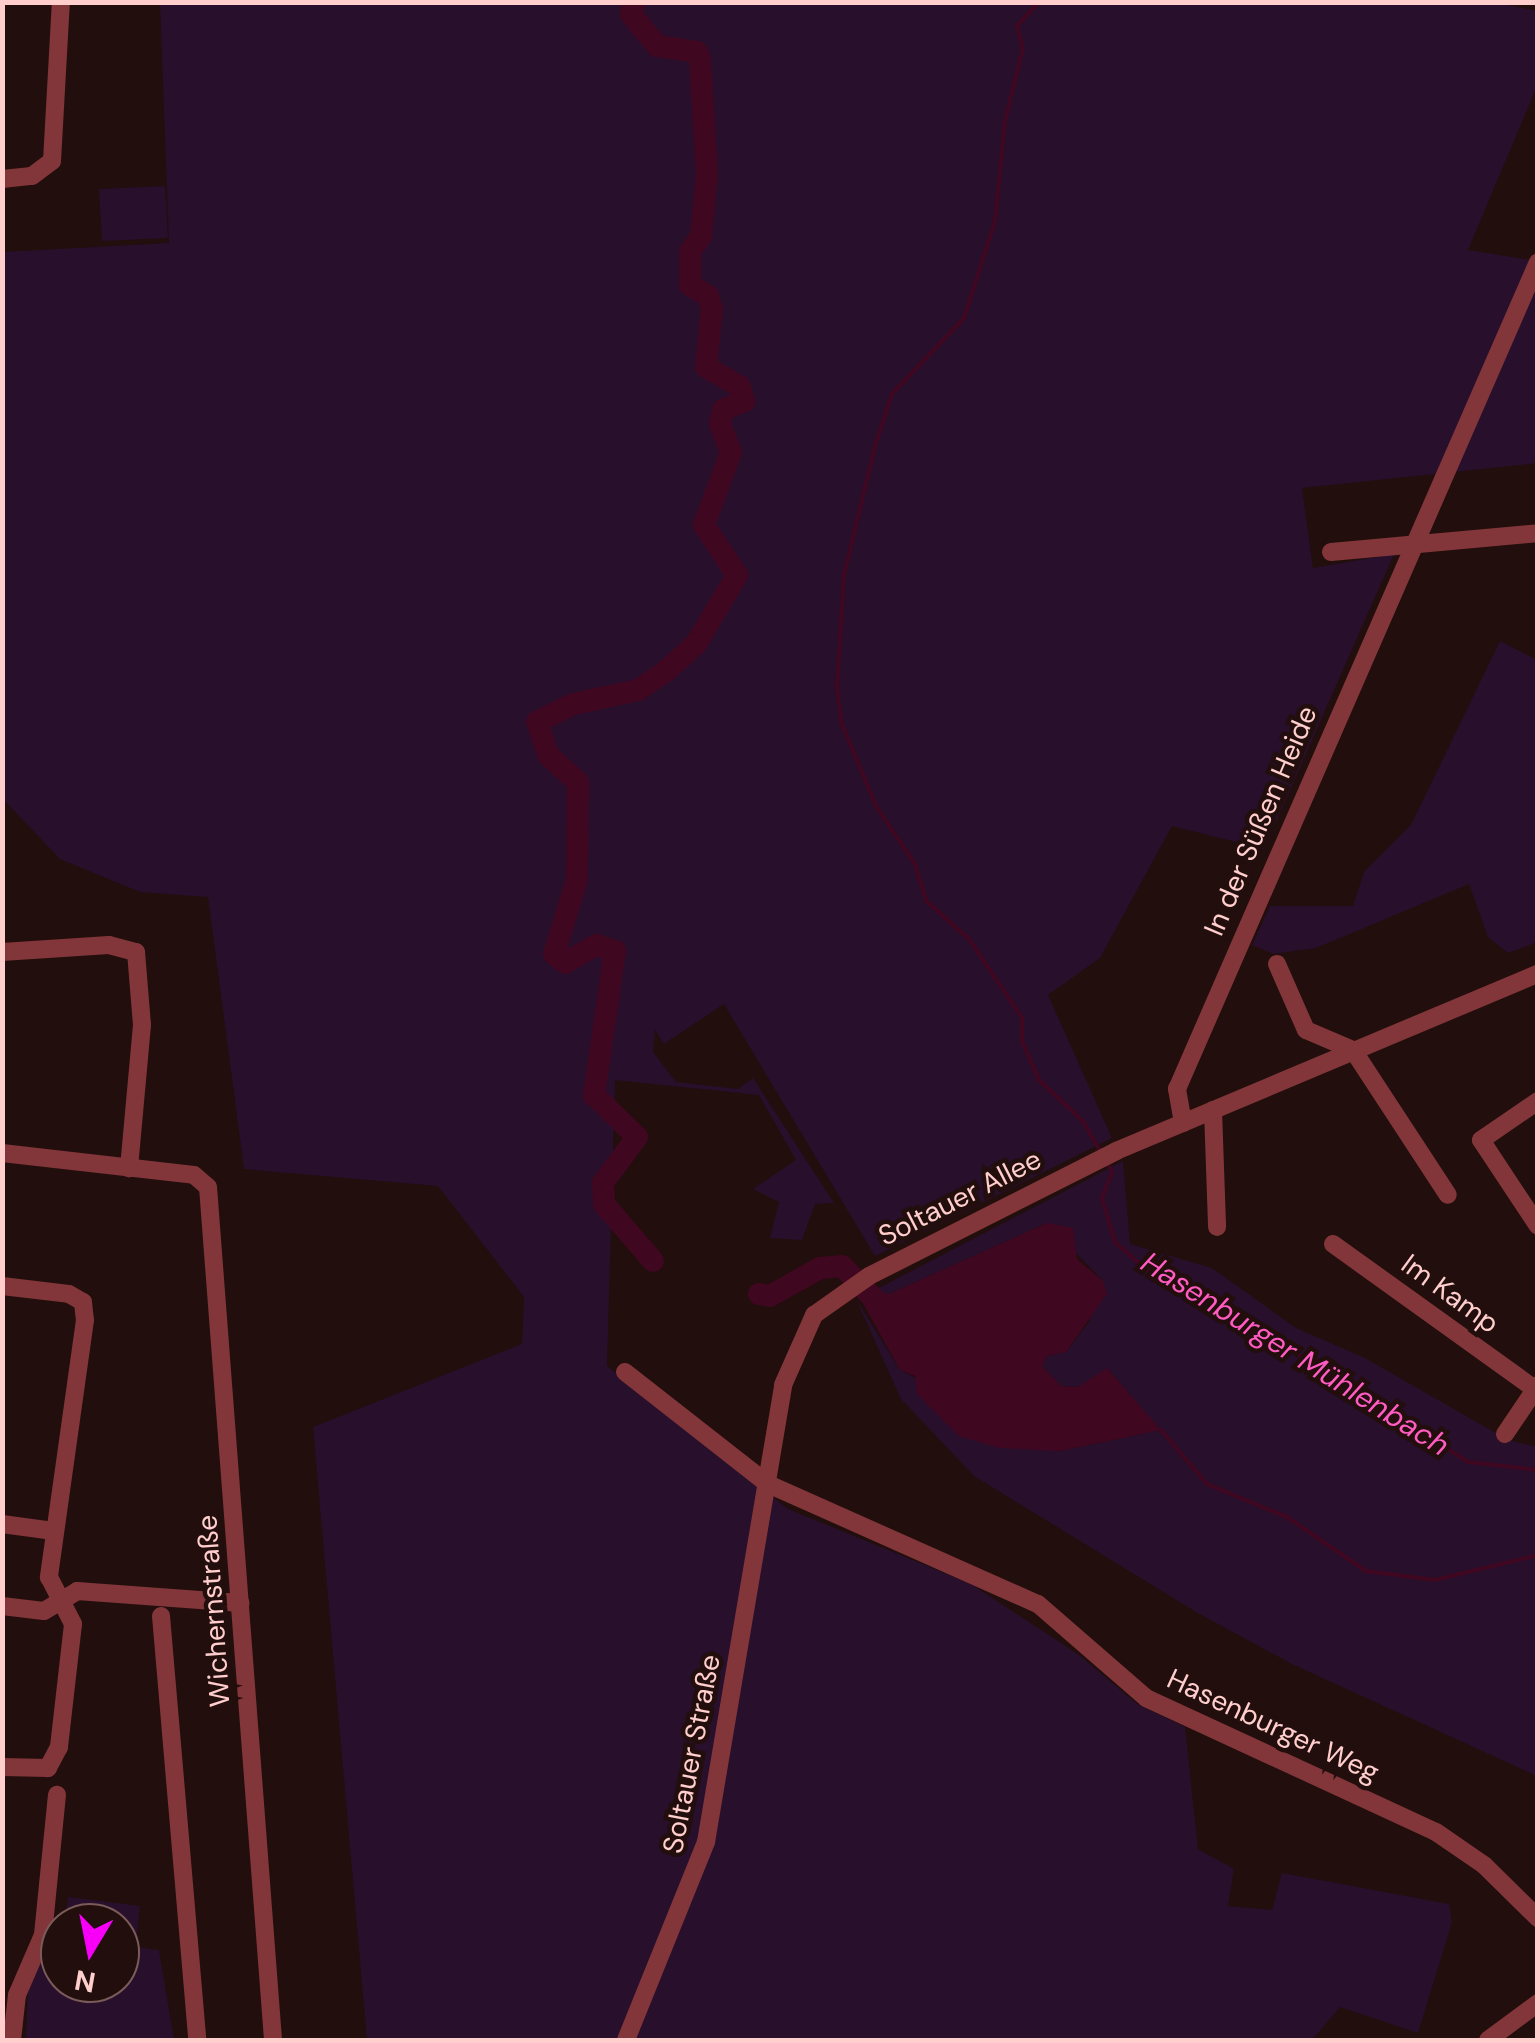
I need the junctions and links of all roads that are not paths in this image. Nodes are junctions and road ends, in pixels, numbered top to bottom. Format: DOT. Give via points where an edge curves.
graph roads {
  1 [pos="61,2"];
  2 [pos="2,178"];
  3 [pos="1538,262"];
  4 [pos="1538,533"];
  5 [pos="1412,544"];
  6 [pos="1331,552"];
  7 [pos="2,952"];
  8 [pos="1278,964"];
  9 [pos="1538,974"];
  10 [pos="1353,1050"];
  11 [pos="1538,1101"];
  12 [pos="1213,1110"];
  13 [pos="1183,1122"];
  14 [pos="2,1153"];
  15 [pos="129,1168"];
  16 [pos="1448,1195"];
  17 [pos="1538,1226"];
  18 [pos="1217,1228"];
  19 [pos="1333,1244"];
  20 [pos="2,1286"];
  21 [pos="624,1372"];
  22 [pos="1536,1387"];
  23 [pos="1504,1434"];
  24 [pos="768,1484"];
  25 [pos="2,1524"];
  26 [pos="54,1530"];
  27 [pos="61,1601"];
  28 [pos="241,1603"];
  29 [pos="2,1606"];
  30 [pos="161,1616"];
  31 [pos="2,1766"];
  32 [pos="57,1795"];
  33 [pos="1538,1918"];
  34 [pos="1538,2003"];
  35 [pos="12,2040"];
  36 [pos="198,2040"];
  37 [pos="274,2040"];
  38 [pos="626,2040"];
  39 [pos="1488,2040"];
  1 -- 2 [label="street" via="52,161 32,176"];
  3 -- 5 [label="street, In der Süßen Heide"];
  4 -- 5 [label="street"];
  5 -- 6 [label="street"];
  5 -- 13 [label="street, In der Süßen Heide" via="1178,1089"];
  7 -- 15 [label="street" via="109,945 136,952 142,1025"];
  8 -- 10 [label="street" via="1306,1030"];
  9 -- 10 [label="street"];
  10 -- 12 [label="street"];
  10 -- 16 [label="street"];
  11 -- 17 [label="street" via="1481,1140"];
  12 -- 13 [label="street"];
  12 -- 18 [label="street"];
  13 -- 24 [label="street, Soltauer Allee" via="868,1276 814,1315 790,1358"];
  14 -- 15 [label="street"];
  15 -- 28 [label="street, Wichernstraße" via="203,1180 213,1222"];
  19 -- 22 [label="street, Im Kamp"];
  20 -- 26 [label="street" via="69,1294 83,1302"];
  21 -- 24 [label="street, Hasenburger Weg"];
  22 -- 23 [label="street, Im Kamp"];
  24 -- 33 [label="street, Hasenburger Weg" via="1038,1604 1146,1698 1436,1832 1484,1865"];
  24 -- 38 [label="street, Soltauer Straße" via="706,1842"];
  25 -- 26 [label="street"];
  26 -- 27 [label="street" via="49,1577"];
  27 -- 28 [label="street" via="77,1591"];
  27 -- 29 [label="street" via="44,1611"];
  27 -- 31 [label="street" via="73,1624 55,1760 39,1770"];
  28 -- 37 [label="street, Wichernstraße"];
  30 -- 36 [label="street"];
  32 -- 35 [label="street" via="43,1935 17,1995"];
  34 -- 39 [label="street"];
}
